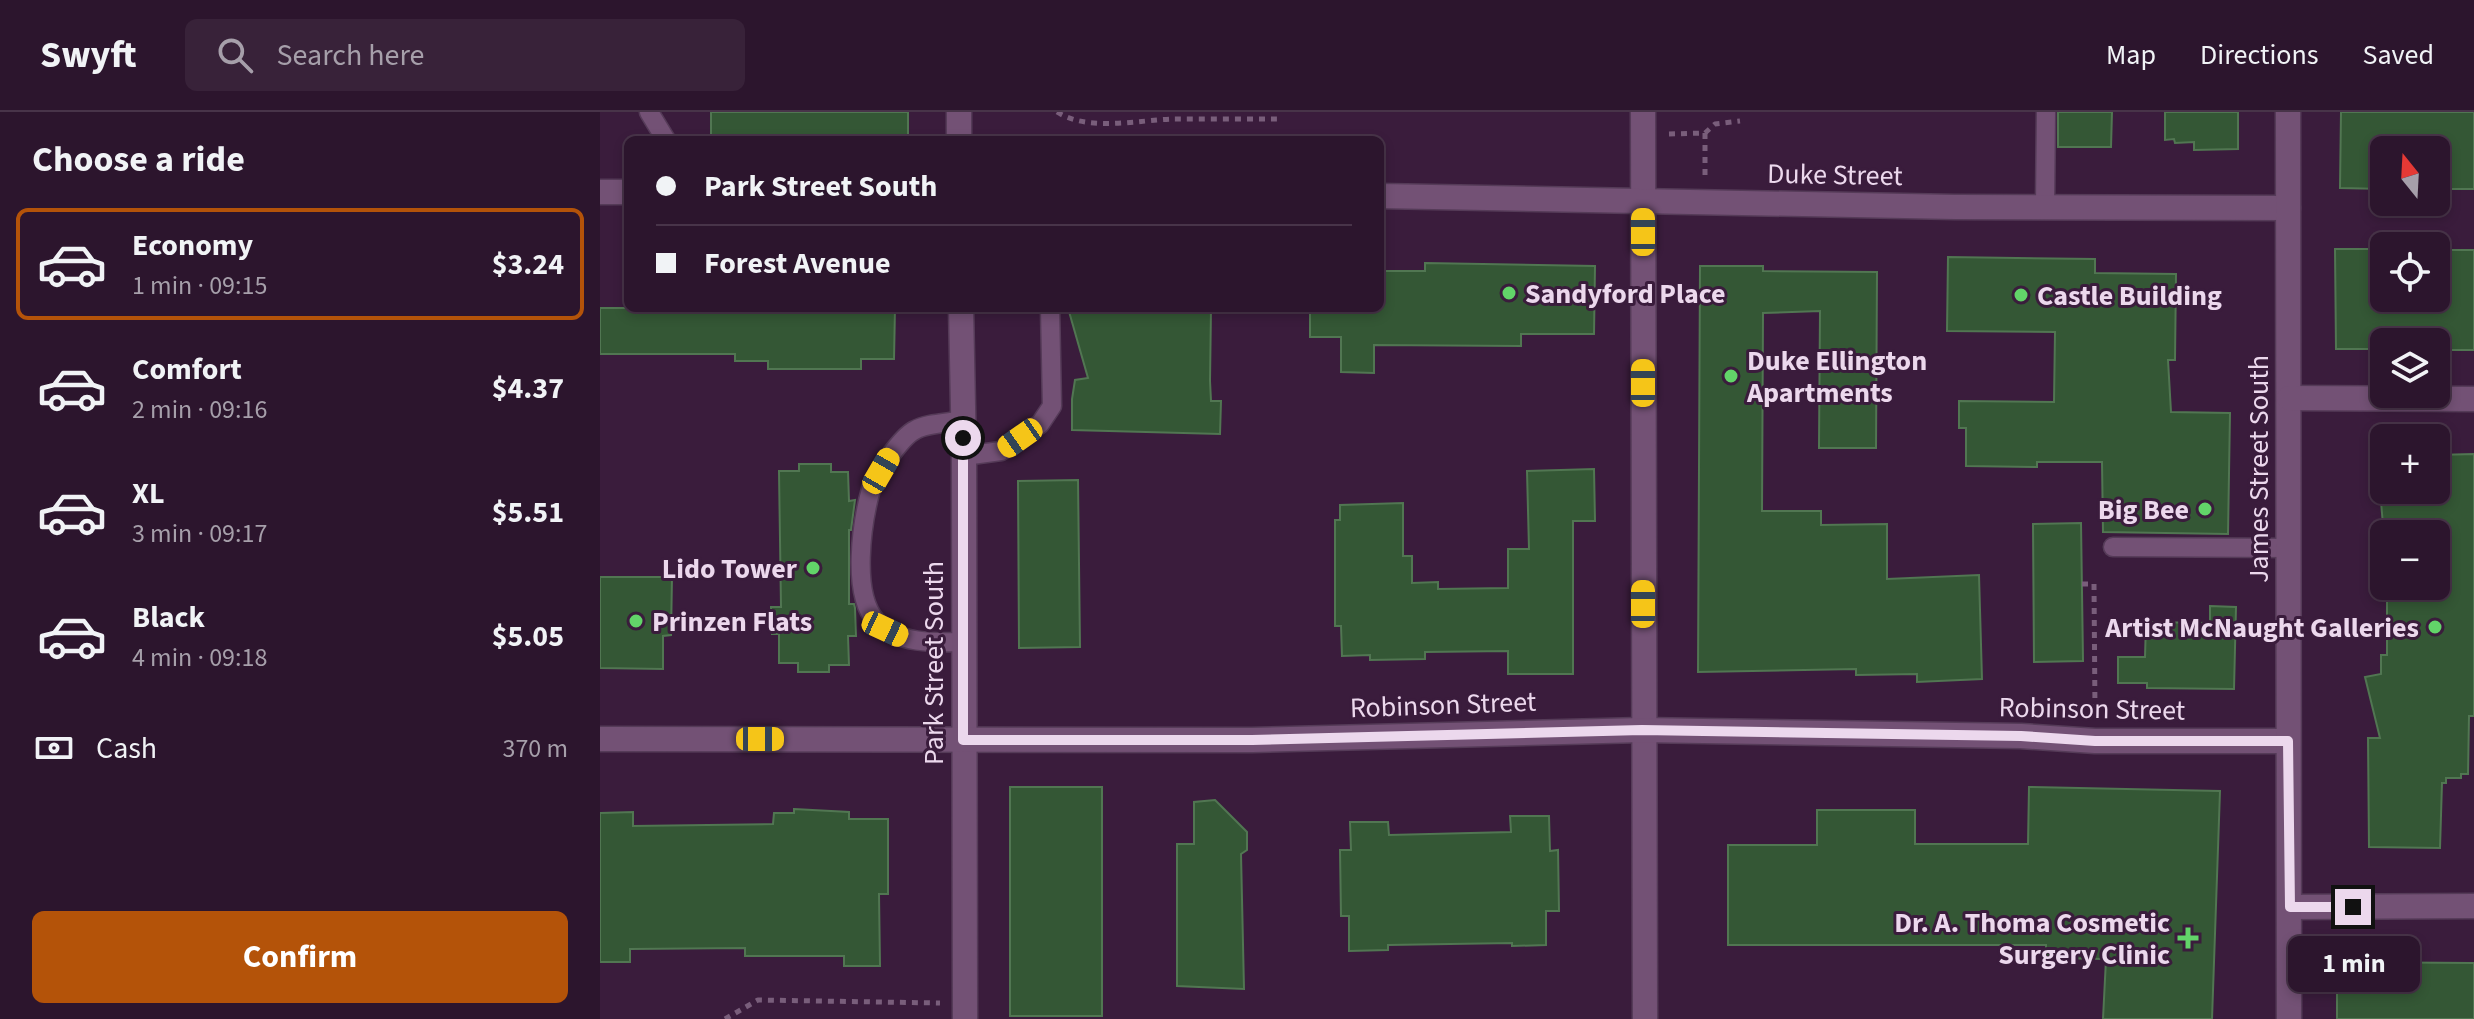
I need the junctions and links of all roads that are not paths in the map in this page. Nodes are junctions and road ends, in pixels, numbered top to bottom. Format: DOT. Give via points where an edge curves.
graph roads {
  1 [pos="649,112"];
  2 [pos="959,112"];
  3 [pos="1643,112"];
  4 [pos="2046,112"];
  5 [pos="2288,112"];
  6 [pos="664,136"];
  7 [pos="959,136"];
  8 [pos="600,192"];
  9 [pos="624,192"];
  10 [pos="1384,196"];
  11 [pos="1643,199"];
  12 [pos="2045,205"];
  13 [pos="2288,208"];
  14 [pos="961,312"];
  15 [pos="1050,312"];
  16 [pos="2289,398"];
  17 [pos="2474,399"];
  18 [pos="963,420"];
  19 [pos="964,456"];
  20 [pos="2113,547"];
  21 [pos="2289,548"];
  22 [pos="963,642"];
  23 [pos="1642,730"];
  24 [pos="600,739"];
  25 [pos="963,740"];
  26 [pos="2288,741"];
  27 [pos="2474,906"];
  28 [pos="2290,907"];
  29 [pos="965,1011"];
  30 [pos="1645,1019"];
  31 [pos="2289,1019"];
  1 -- 6 [label="lane"];
  2 -- 7 [label="street"];
  3 -- 11 [label="street"];
  4 -- 12 [label="lane"];
  5 -- 13 [label="street, James Street South"];
  8 -- 9 [label="street"];
  10 -- 11 [label="street, Duke Street"];
  11 -- 12 [label="street, Duke Street"];
  11 -- 23 [label="street"];
  12 -- 13 [label="street, Duke Street"];
  13 -- 16 [label="street, James Street South"];
  14 -- 18 [label="street, Park Street South"];
  15 -- 19 [label="lane" via="1052,406 1040,424 1001,451"];
  16 -- 17 [label="street"];
  16 -- 21 [label="street, James Street South"];
  18 -- 19 [label="street, Park Street South"];
  18 -- 22 [label="lane" via="914,430 890,456 872,486 861,575 865,601 885,629 937,643"];
  19 -- 22 [label="street, Park Street South"];
  20 -- 21 [label="lane"];
  21 -- 26 [label="street, James Street South"];
  22 -- 25 [label="street, Park Street South"];
  23 -- 25 [label="street, Robinson Street" via="1252,740"];
  23 -- 26 [label="street, Robinson Street"];
  23 -- 30 [label="street"];
  24 -- 25 [label="street, Robinson Street"];
  25 -- 29 [label="street, Park Street South"];
  26 -- 28 [label="street, James Street South"];
  27 -- 28 [label="street"];
  28 -- 31 [label="street, James Street South"];
}
